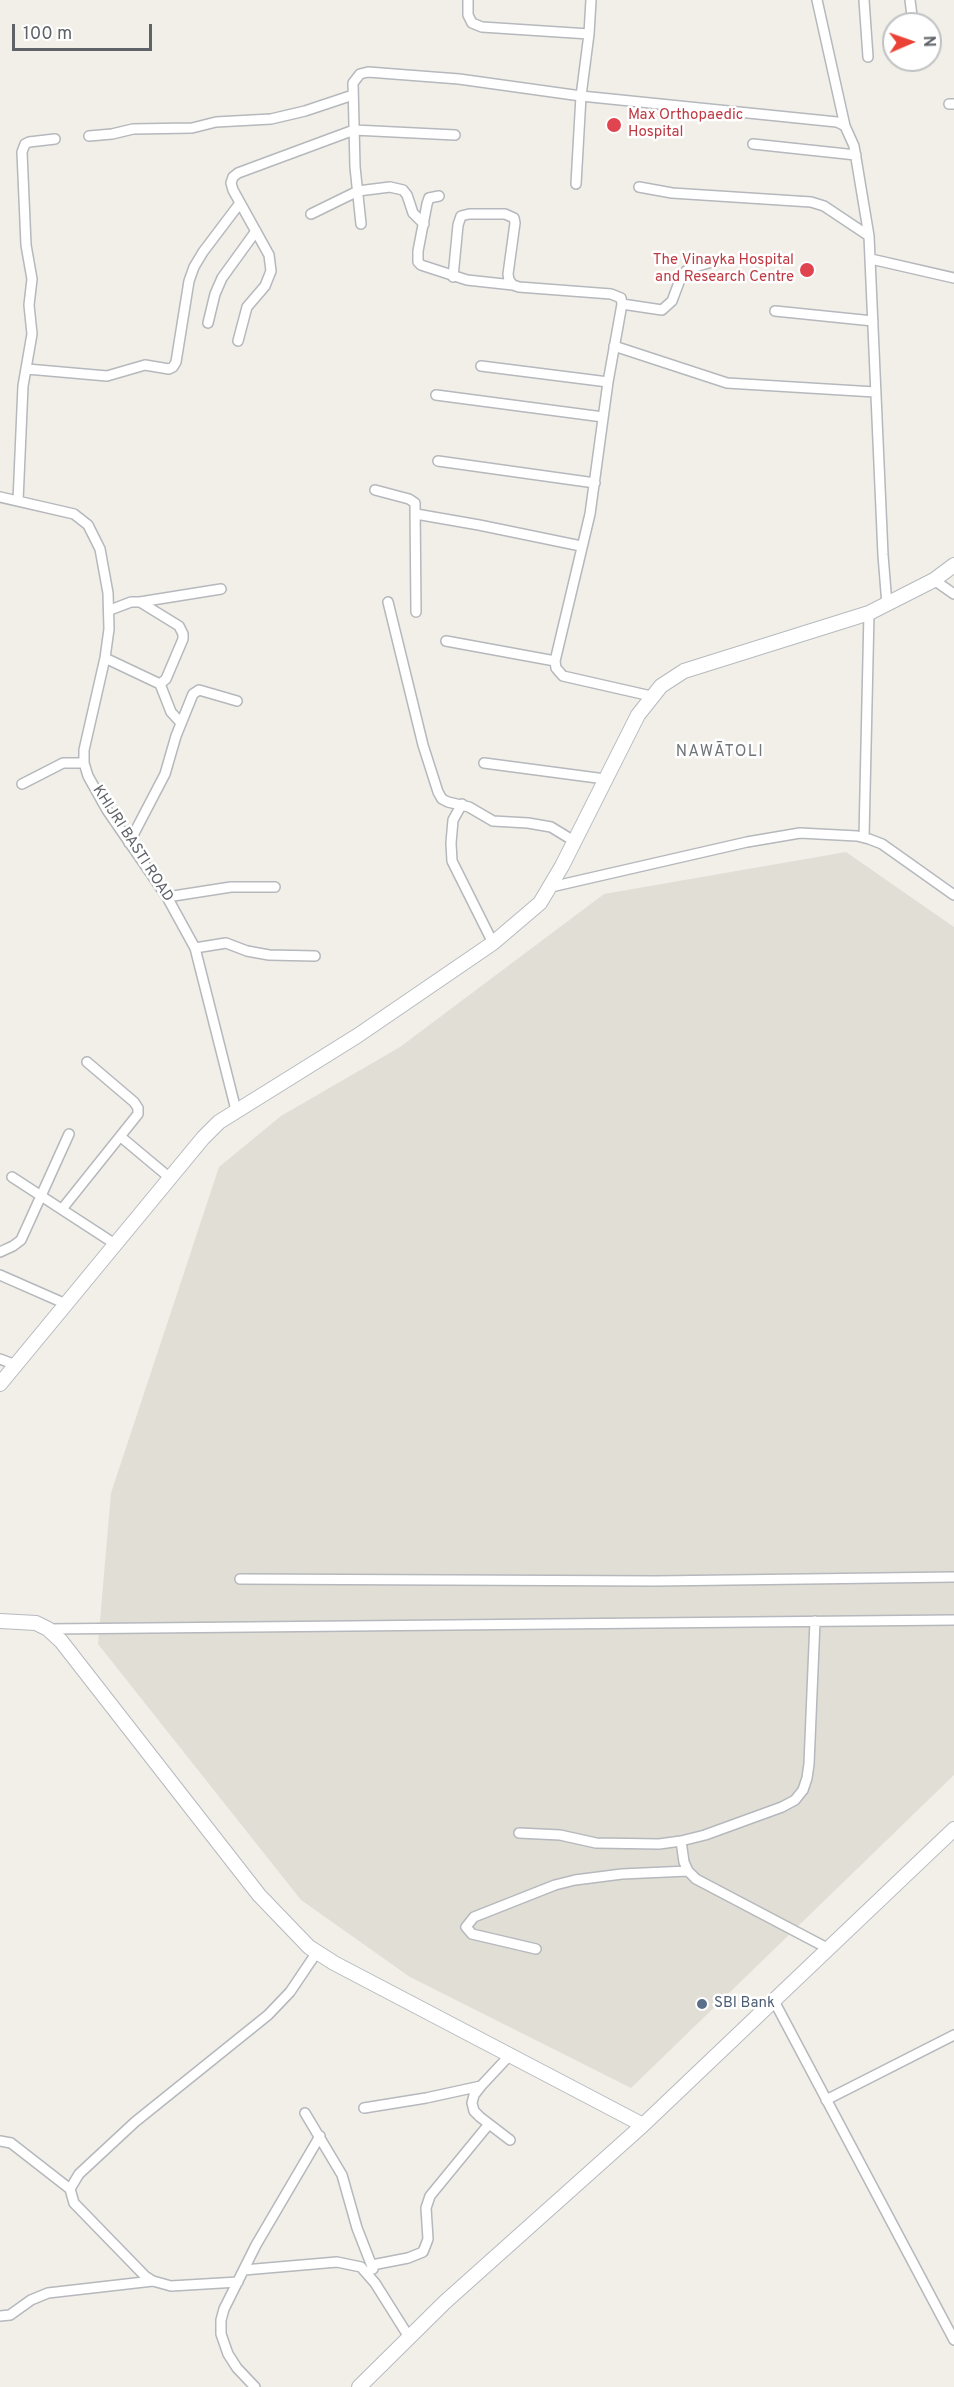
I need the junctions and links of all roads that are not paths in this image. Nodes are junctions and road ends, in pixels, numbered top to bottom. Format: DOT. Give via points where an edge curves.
graph roads {
  1 [pos="468,0"];
  2 [pos="591,0"];
  3 [pos="817,0"];
  4 [pos="864,0"];
  5 [pos="590,34"];
  6 [pos="868,57"];
  7 [pos="353,95"];
  8 [pos="581,96"];
  9 [pos="845,126"];
  10 [pos="354,130"];
  11 [pos="455,135"];
  12 [pos="89,136"];
  13 [pos="55,139"];
  14 [pos="753,144"];
  15 [pos="856,155"];
  16 [pos="576,184"];
  17 [pos="639,188"];
  18 [pos="358,191"];
  19 [pos="440,196"];
  20 [pos="240,203"];
  21 [pos="311,214"];
  22 [pos="361,224"];
  23 [pos="424,224"];
  24 [pos="256,231"];
  25 [pos="869,236"];
  26 [pos="871,259"];
  27 [pos="712,262"];
  28 [pos="453,278"];
  29 [pos="954,278"];
  30 [pos="513,285"];
  31 [pos="622,304"];
  32 [pos="775,311"];
  33 [pos="873,321"];
  34 [pos="208,323"];
  35 [pos="238,341"];
  36 [pos="614,346"];
  37 [pos="481,366"];
  38 [pos="27,369"];
  39 [pos="608,382"];
  40 [pos="875,392"];
  41 [pos="436,395"];
  42 [pos="603,417"];
  43 [pos="438,461"];
  44 [pos="595,483"];
  45 [pos="375,490"];
  46 [pos="0,497"];
  47 [pos="18,501"];
  48 [pos="416,514"];
  49 [pos="581,546"];
  50 [pos="954,566"];
  51 [pos="934,580"];
  52 [pos="221,589"];
  53 [pos="954,594"];
  54 [pos="140,602"];
  55 [pos="388,602"];
  56 [pos="887,605"];
  57 [pos="110,610"];
  58 [pos="416,612"];
  59 [pos="869,613"];
  60 [pos="446,641"];
  61 [pos="105,658"];
  62 [pos="555,661"];
  63 [pos="160,684"];
  64 [pos="651,696"];
  65 [pos="237,701"];
  66 [pos="181,723"];
  67 [pos="84,763"];
  68 [pos="484,763"];
  69 [pos="605,779"];
  70 [pos="22,784"];
  71 [pos="462,804"];
  72 [pos="864,837"];
  73 [pos="574,842"];
  74 [pos="129,843"];
  75 [pos="275,887"];
  76 [pos="551,887"];
  77 [pos="954,895"];
  78 [pos="167,897"];
  79 [pos="493,943"];
  80 [pos="195,948"];
  81 [pos="315,956"];
  82 [pos="87,1062"];
  83 [pos="236,1110"];
  84 [pos="69,1134"];
  85 [pos="121,1137"];
  86 [pos="12,1177"];
  87 [pos="170,1178"];
  88 [pos="41,1196"];
  89 [pos="62,1209"];
  90 [pos="115,1244"];
  91 [pos="0,1252"];
  92 [pos="0,1275"];
  93 [pos="66,1304"];
  94 [pos="0,1359"];
  95 [pos="16,1365"];
  96 [pos="0,1384"];
  97 [pos="954,1577"];
  98 [pos="240,1579"];
  99 [pos="954,1620"];
  100 [pos="0,1621"];
  101 [pos="815,1621"];
  102 [pos="48,1629"];
  103 [pos="954,1829"];
  104 [pos="519,1833"];
  105 [pos="681,1841"];
  106 [pos="688,1870"];
  107 [pos="536,1949"];
  108 [pos="829,1949"];
  109 [pos="317,1952"];
  110 [pos="773,2000"];
  111 [pos="954,2036"];
  112 [pos="510,2055"];
  113 [pos="481,2086"];
  114 [pos="826,2100"];
  115 [pos="364,2108"];
  116 [pos="305,2113"];
  117 [pos="489,2124"];
  118 [pos="643,2125"];
  119 [pos="320,2136"];
  120 [pos="510,2139"];
  121 [pos="0,2141"];
  122 [pos="70,2189"];
  123 [pos="372,2265"];
  124 [pos="243,2270"];
  125 [pos="153,2281"];
  126 [pos="238,2282"];
  127 [pos="375,2283"];
  128 [pos="0,2316"];
  129 [pos="409,2337"];
  130 [pos="954,2340"];
  131 [pos="255,2387"];
  132 [pos="359,2387"];
  1 -- 5 [label="street" via="472,23 482,27"];
  2 -- 5 [label="street"];
  3 -- 9 [label="street"];
  4 -- 6 [label="street"];
  5 -- 8 [label="street"];
  7 -- 8 [label="street" via="355,78 368,72"];
  7 -- 10 [label="street"];
  7 -- 12 [label="street" via="271,119"];
  8 -- 9 [label="street" via="837,122"];
  8 -- 16 [label="street"];
  9 -- 15 [label="street"];
  10 -- 11 [label="street"];
  10 -- 18 [label="street"];
  10 -- 20 [label="street" via="238,173 231,183"];
  13 -- 38 [label="street" via="29,142 22,152 26,245 32,279 32,334"];
  14 -- 15 [label="street"];
  15 -- 25 [label="street"];
  17 -- 25 [label="street" via="672,194 812,202"];
  18 -- 21 [label="street"];
  18 -- 22 [label="street"];
  18 -- 23 [label="street" via="390,187 403,190 413,213"];
  19 -- 23 [label="street" via="429,198"];
  20 -- 24 [label="street"];
  20 -- 38 [label="street" via="194,267 173,367 145,365 107,376"];
  23 -- 28 [label="street" via="418,261"];
  24 -- 34 [label="street" via="222,278"];
  24 -- 35 [label="street" via="272,271 247,307"];
  25 -- 26 [label="street"];
  26 -- 29 [label="street"];
  26 -- 33 [label="street"];
  27 -- 31 [label="street" via="686,272 672,301 662,310"];
  28 -- 30 [label="street"];
  28 -- 30 [label="street" via="461,216 505,214 514,218 515,223 508,274"];
  30 -- 31 [label="street" via="617,295"];
  31 -- 36 [label="street"];
  32 -- 33 [label="street"];
  33 -- 40 [label="street"];
  36 -- 39 [label="street"];
  36 -- 40 [label="street" via="728,383"];
  37 -- 39 [label="street"];
  38 -- 47 [label="street"];
  39 -- 42 [label="street"];
  40 -- 56 [label="street"];
  41 -- 42 [label="street"];
  42 -- 44 [label="street"];
  43 -- 44 [label="street"];
  44 -- 49 [label="street"];
  45 -- 48 [label="street" via="412,500"];
  46 -- 47 [label="street"];
  47 -- 57 [label="street" via="74,514 88,525 100,549"];
  48 -- 49 [label="street"];
  48 -- 58 [label="street"];
  49 -- 62 [label="street"];
  50 -- 51 [label="main road"];
  51 -- 53 [label="street"];
  51 -- 56 [label="main road"];
  52 -- 54 [label="street"];
  54 -- 57 [label="street"];
  54 -- 63 [label="street" via="178,626 183,634 166,679"];
  55 -- 71 [label="street" via="438,792 448,802"];
  56 -- 59 [label="main road"];
  57 -- 61 [label="street"];
  59 -- 64 [label="main road" via="684,671"];
  59 -- 72 [label="street"];
  60 -- 62 [label="street"];
  61 -- 63 [label="street"];
  61 -- 67 [label="street"];
  62 -- 64 [label="street" via="563,676"];
  63 -- 66 [label="street" via="171,712"];
  64 -- 69 [label="main road"];
  65 -- 66 [label="street" via="195,691"];
  66 -- 74 [label="street" via="165,774"];
  67 -- 70 [label="street" via="63,764"];
  67 -- 74 [label="street, KHIJRI BASTI ROAD"];
  68 -- 69 [label="street"];
  69 -- 73 [label="main road"];
  71 -- 73 [label="street" via="493,821 551,827"];
  71 -- 79 [label="street" via="453,819 452,861"];
  72 -- 76 [label="street" via="784,834"];
  72 -- 77 [label="street" via="882,844"];
  73 -- 76 [label="main road"];
  74 -- 78 [label="street, KHIJRI BASTI ROAD"];
  75 -- 78 [label="street" via="231,887"];
  76 -- 79 [label="main road" via="540,903"];
  78 -- 80 [label="street, KHIJRI BASTI ROAD"];
  79 -- 83 [label="main road" via="357,1036"];
  80 -- 81 [label="street" via="226,943 258,953"];
  80 -- 83 [label="street, KHIJRI BASTI ROAD"];
  82 -- 85 [label="street" via="138,1108 138,1114"];
  83 -- 87 [label="main road" via="203,1138"];
  84 -- 88 [label="street"];
  85 -- 87 [label="street"];
  85 -- 89 [label="street"];
  86 -- 88 [label="street"];
  87 -- 90 [label="main road"];
  88 -- 89 [label="street"];
  88 -- 91 [label="street" via="21,1239"];
  89 -- 90 [label="street"];
  90 -- 93 [label="main road"];
  92 -- 93 [label="street"];
  93 -- 95 [label="main road"];
  94 -- 95 [label="street"];
  95 -- 96 [label="main road"];
  97 -- 98 [label="street" via="656,1581"];
  99 -- 101 [label="street"];
  100 -- 102 [label="main road" via="36,1623"];
  101 -- 102 [label="street"];
  101 -- 105 [label="street" via="809,1764 803,1790 782,1807"];
  102 -- 109 [label="main road" via="259,1895"];
  103 -- 108 [label="main road"];
  104 -- 105 [label="street" via="560,1835 596,1843"];
  105 -- 106 [label="street"];
  106 -- 107 [label="street" via="575,1880 474,1917 466,1926 472,1934"];
  106 -- 108 [label="street" via="711,1888"];
  108 -- 110 [label="main road"];
  109 -- 112 [label="main road"];
  109 -- 122 [label="street" via="290,1992 268,2015 135,2122 79,2174"];
  110 -- 114 [label="street"];
  110 -- 118 [label="main road"];
  111 -- 114 [label="street"];
  112 -- 113 [label="street"];
  112 -- 118 [label="main road"];
  113 -- 115 [label="street"];
  113 -- 117 [label="street" via="472,2103 474,2111"];
  114 -- 130 [label="street"];
  116 -- 119 [label="street"];
  117 -- 120 [label="street"];
  117 -- 123 [label="street" via="430,2196 426,2208 428,2239 423,2252 408,2259"];
  118 -- 129 [label="main road"];
  119 -- 123 [label="street" via="342,2175"];
  119 -- 124 [label="street"];
  121 -- 122 [label="street" via="11,2143"];
  122 -- 125 [label="street" via="74,2204"];
  123 -- 127 [label="street"];
  124 -- 126 [label="street"];
  124 -- 127 [label="street" via="337,2262 360,2267"];
  125 -- 126 [label="street" via="171,2286"];
  125 -- 128 [label="street" via="48,2293 10,2315"];
  126 -- 131 [label="street" via="224,2309 221,2334 228,2354"];
  127 -- 129 [label="street"];
  129 -- 132 [label="main road"];
}
